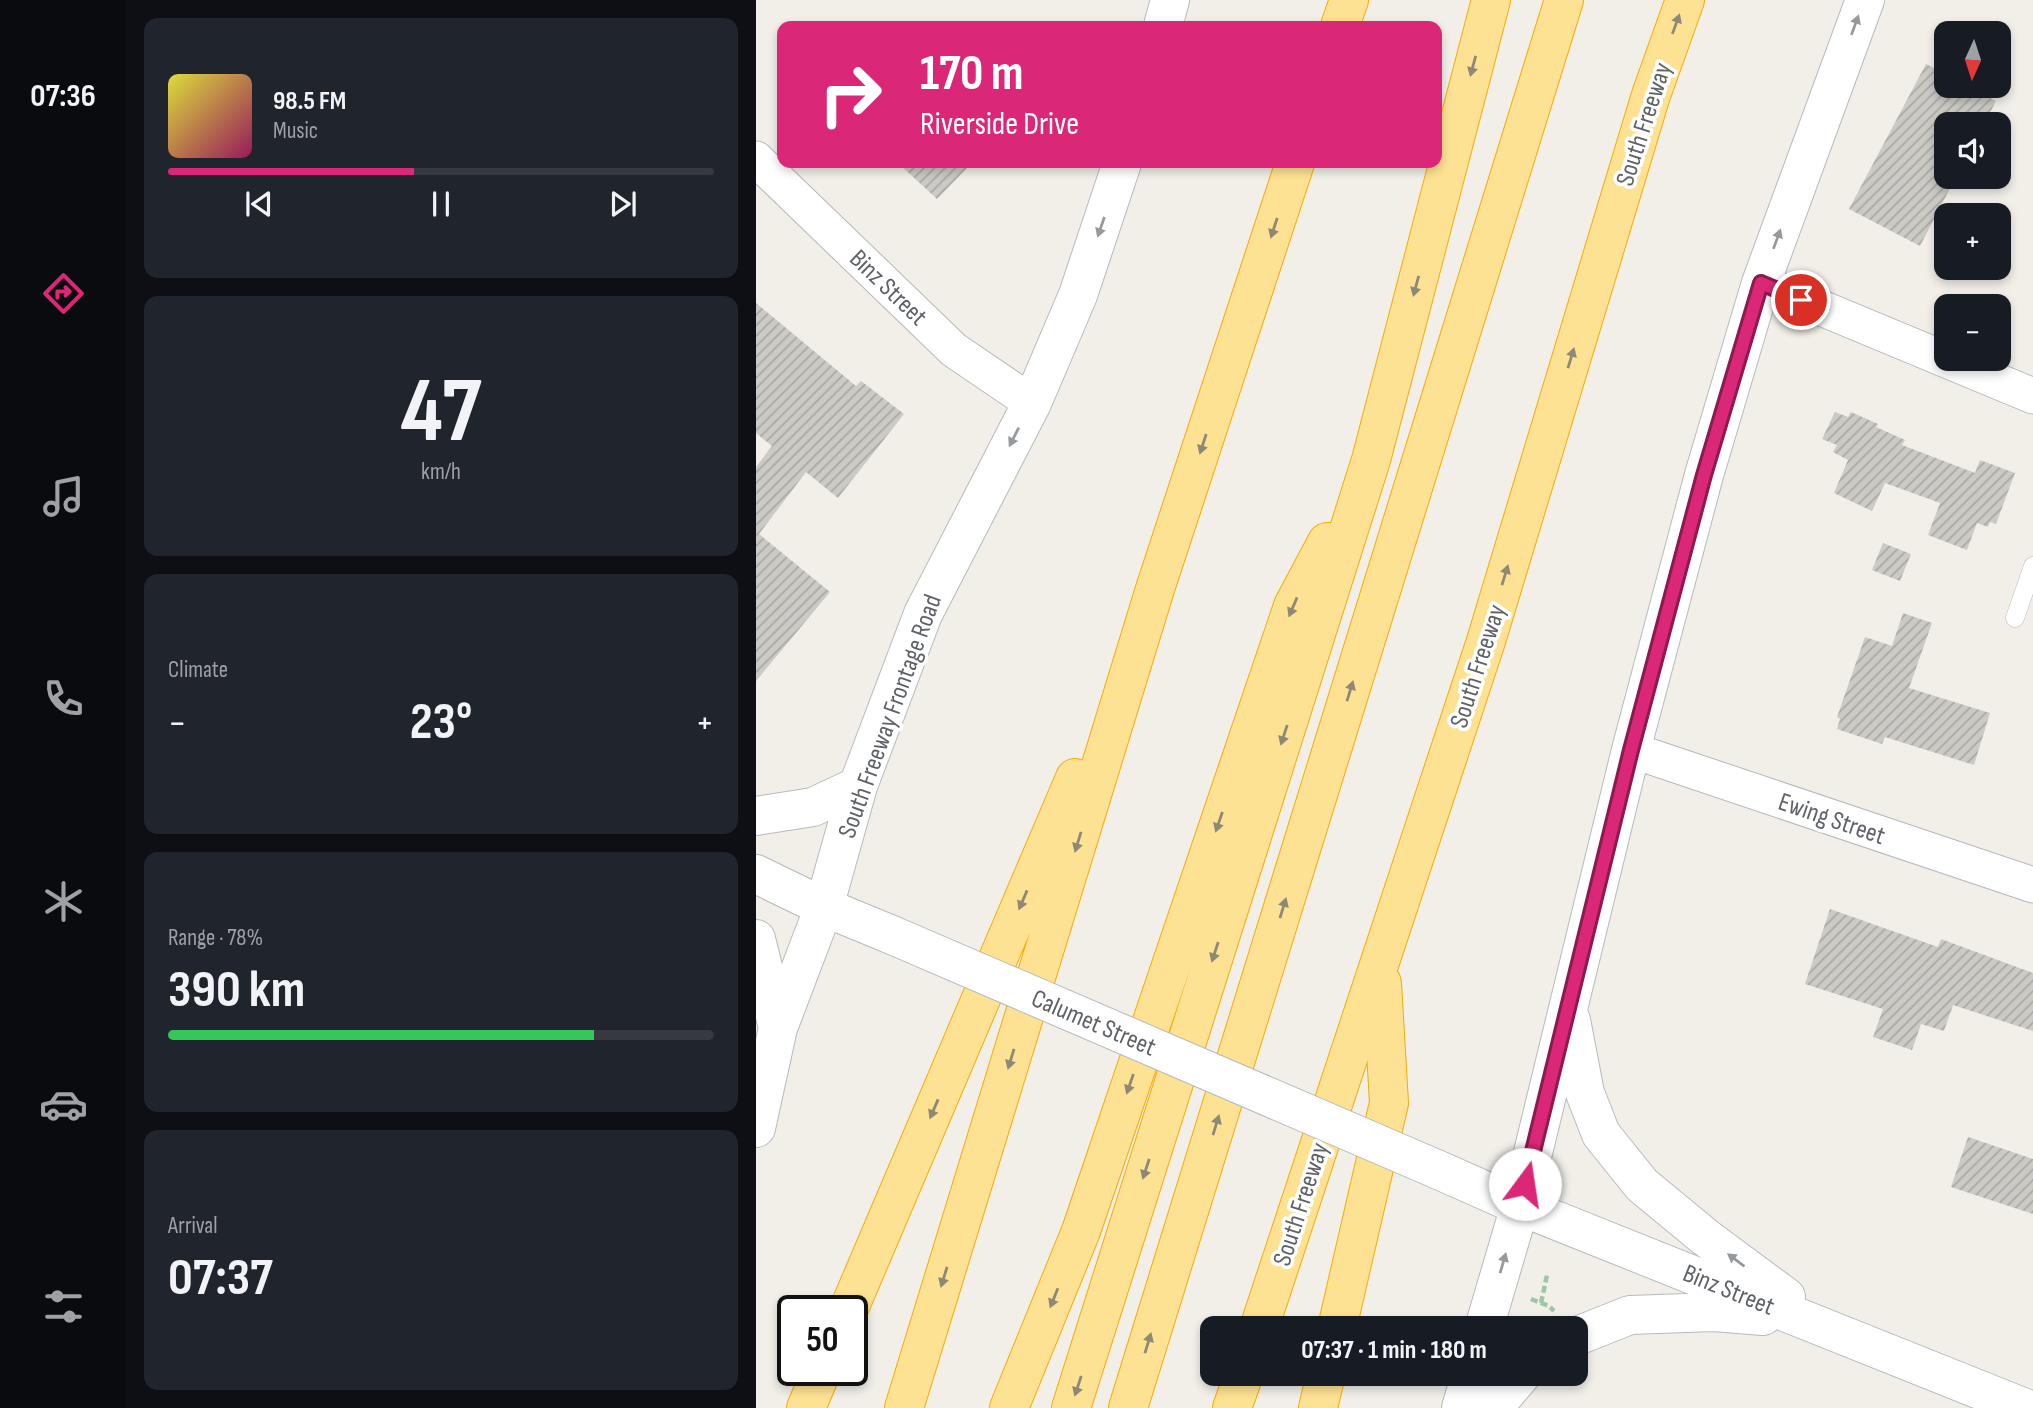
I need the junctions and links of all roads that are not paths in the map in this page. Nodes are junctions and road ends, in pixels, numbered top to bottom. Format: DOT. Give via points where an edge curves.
graph roads {
  1 [pos="1170,0"];
  2 [pos="1349,0"];
  3 [pos="1491,0"];
  4 [pos="1564,0"];
  5 [pos="1685,0"];
  6 [pos="1865,0"];
  7 [pos="1164,21"];
  8 [pos="1342,21"];
  9 [pos="756,159"];
  10 [pos="1120,168"];
  11 [pos="1293,168"];
  12 [pos="1761,283"];
  13 [pos="2033,396"];
  14 [pos="1032,403"];
  15 [pos="1371,460"];
  16 [pos="2033,566"];
  17 [pos="1155,589"];
  18 [pos="2015,618"];
  19 [pos="1631,750"];
  20 [pos="858,786"];
  21 [pos="756,816"];
  22 [pos="756,874"];
  23 [pos="2033,885"];
  24 [pos="824,907"];
  25 [pos="756,939"];
  26 [pos="1381,960"];
  27 [pos="1569,1005"];
  28 [pos="778,1028"];
  29 [pos="756,1128"];
  30 [pos="1434,1168"];
  31 [pos="1520,1206"];
  32 [pos="855,1295"];
  33 [pos="1263,1316"];
  34 [pos="1340,1316"];
  35 [pos="1488,1316"];
  36 [pos="1817,1325"];
  37 [pos="1588,1332"];
  38 [pos="815,1386"];
  39 [pos="1240,1386"];
  40 [pos="1323,1386"];
  41 [pos="1467,1386"];
  42 [pos="1512,1386"];
  43 [pos="806,1408"];
  44 [pos="904,1408"];
  45 [pos="1009,1408"];
  46 [pos="1071,1408"];
  47 [pos="1128,1408"];
  48 [pos="1232,1408"];
  49 [pos="1318,1408"];
  50 [pos="1461,1408"];
  51 [pos="1493,1408"];
  52 [pos="2025,1408"];
  1 -- 7 [label="main road"];
  2 -- 8 [label="highway"];
  3 -- 15 [label="highway, one-way"];
  47 -- 4 [label="highway, one-way"];
  26 -- 5 [label="highway, South Freeway, one-way" via="1486,641 1651,95"];
  12 -- 6 [label="main road, one-way"];
  9 -- 14 [label="street, Binz Street" via="954,351"];
  10 -- 14 [label="main road, South Freeway Frontage Road, one-way" via="1078,295"];
  11 -- 17 [label="highway, one-way"];
  12 -- 13 [label="street"];
  12 -- 19 [label="main road"];
  14 -- 20 [label="main road, South Freeway Frontage Road, one-way" via="923,614"];
  15 -- 45 [label="highway, one-way" via="1293,606 1081,1231"];
  15 -- 46 [label="highway, one-way"];
  16 -- 18 [label="lane"];
  17 -- 32 [label="highway, one-way"];
  17 -- 44 [label="highway, one-way"];
  19 -- 23 [label="street, Ewing Street"];
  19 -- 27 [label="main road"];
  20 -- 21 [label="main road" via="813,807"];
  20 -- 24 [label="main road, South Freeway Frontage Road"];
  22 -- 24 [label="main road, Calumet Street"];
  24 -- 28 [label="main road, South Freeway Frontage Road"];
  24 -- 30 [label="main road, Calumet Street, bridge"];
  25 -- 28 [label="main road"];
  26 -- 33 [label="highway, South Freeway"];
  26 -- 34 [label="highway" via="1389,1103"];
  27 -- 31 [label="main road"];
  36 -- 27 [label="main road, one-way" via="1642,1185 1601,1135 1585,1093"];
  28 -- 29 [label="main road, South Freeway Frontage Road"];
  30 -- 31 [label="main road, Binz Street"];
  35 -- 31 [label="main road, one-way"];
  31 -- 36 [label="main road, Binz Street"];
  36 -- 37 [label="main road" via="1713,1312 1630,1315"];
  36 -- 52 [label="main road, Binz Street"];
  38 -- 43 [label="highway"];
  39 -- 48 [label="highway"];
  40 -- 49 [label="highway"];
  41 -- 50 [label="main road"];
  42 -- 51 [label="main road"];
}
